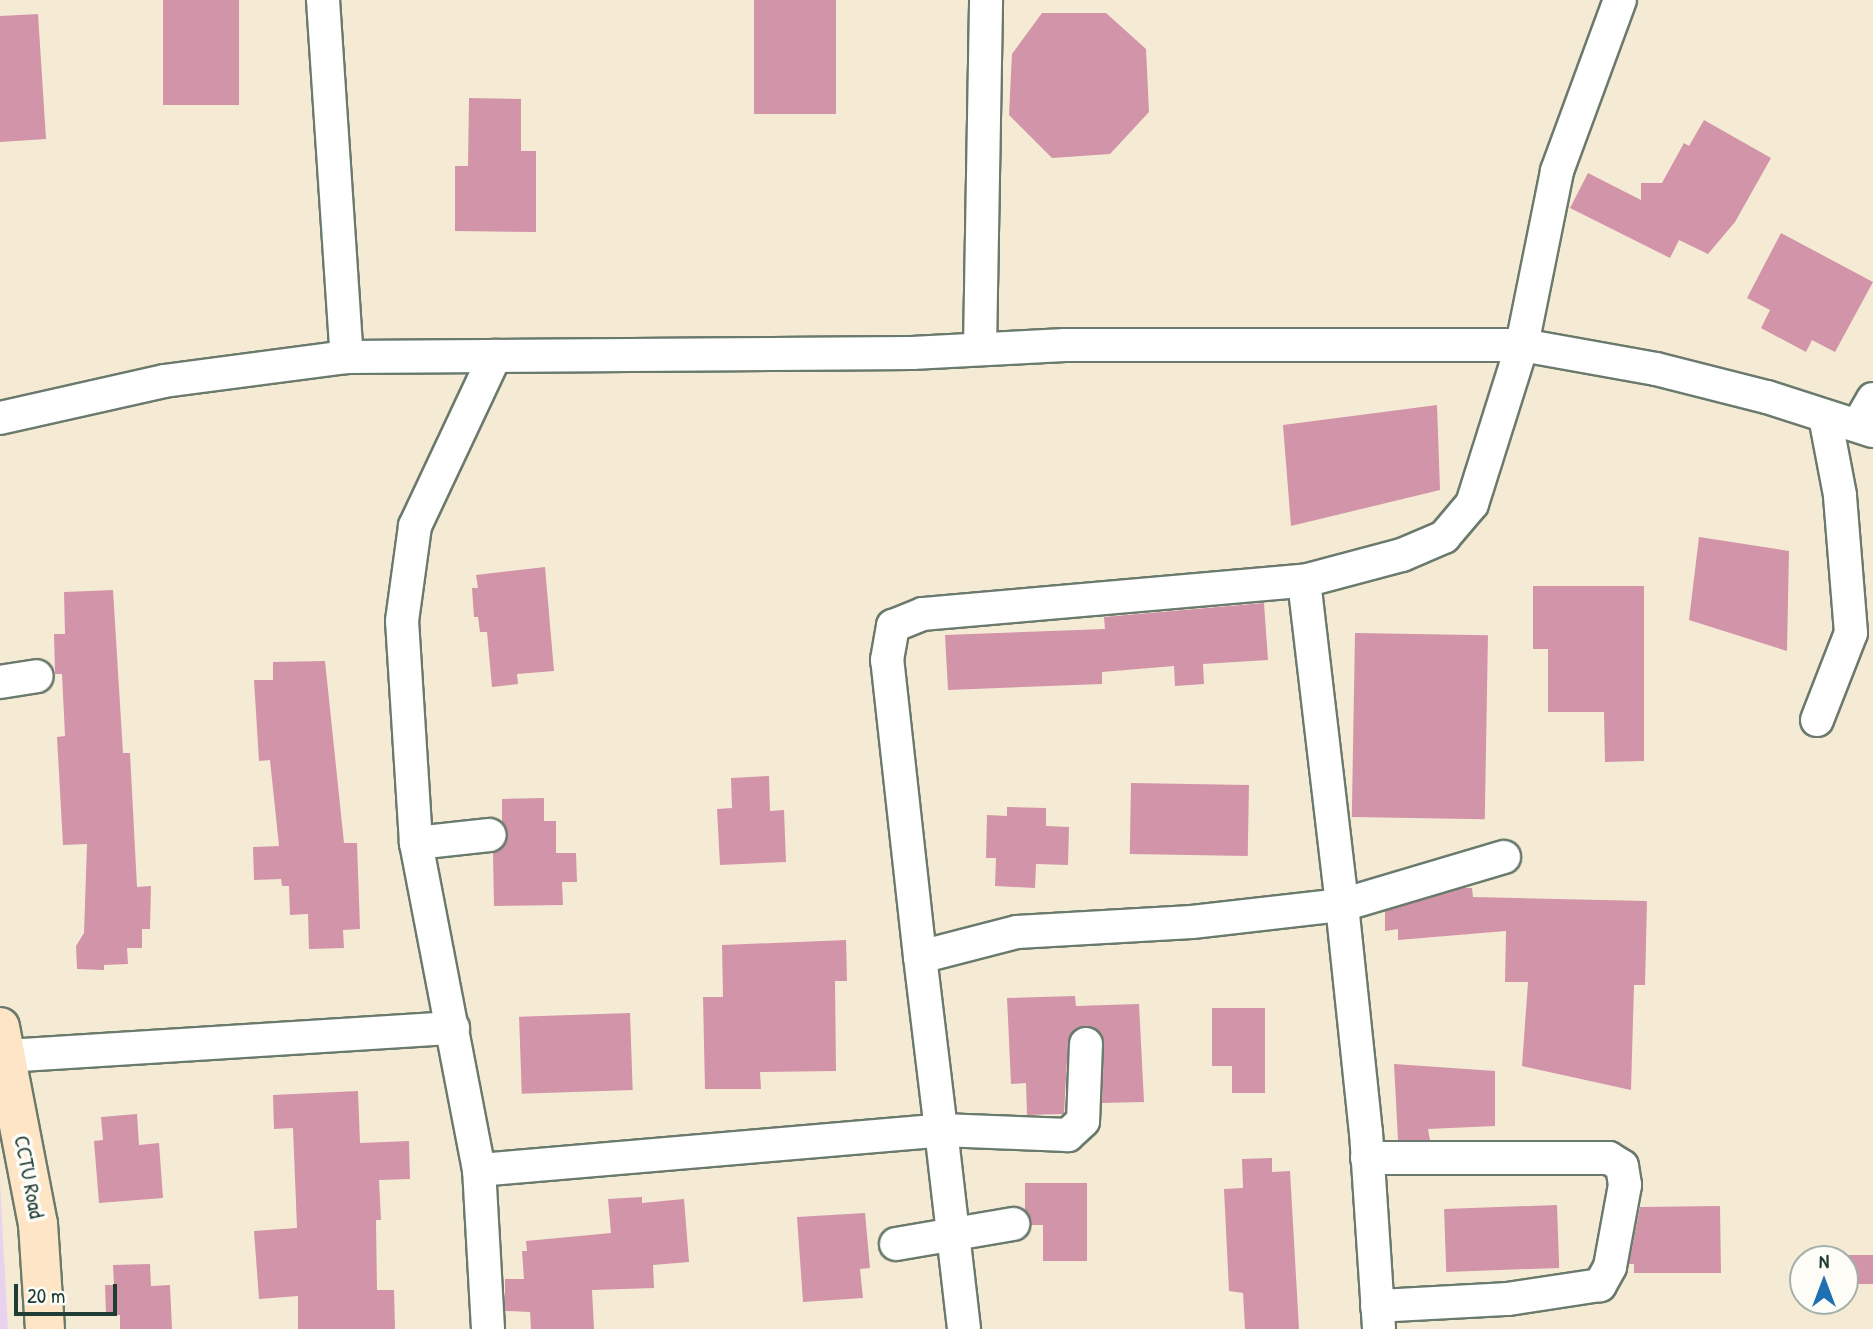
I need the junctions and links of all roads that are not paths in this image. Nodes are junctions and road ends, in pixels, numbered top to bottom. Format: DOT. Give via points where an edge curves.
graph roads {
  1 [pos="323,0"];
  2 [pos="986,0"];
  3 [pos="1620,0"];
  4 [pos="1522,345"];
  5 [pos="980,348"];
  6 [pos="495,356"];
  7 [pos="347,357"];
  8 [pos="1825,416"];
  9 [pos="0,418"];
  10 [pos="1868,418"];
  11 [pos="1304,581"];
  12 [pos="37,676"];
  13 [pos="0,682"];
  14 [pos="1817,720"];
  15 [pos="490,835"];
  16 [pos="416,844"];
  17 [pos="1504,857"];
  18 [pos="1342,905"];
  19 [pos="920,957"];
  20 [pos="453,1028"];
  21 [pos="3,1041"];
  22 [pos="1086,1044"];
  23 [pos="941,1130"];
  24 [pos="1367,1158"];
  25 [pos="479,1170"];
  26 [pos="1013,1224"];
  27 [pos="951,1233"];
  28 [pos="896,1244"];
  29 [pos="1378,1317"];
  30 [pos="45,1329"];
  31 [pos="488,1329"];
  32 [pos="964,1329"];
  1 -- 7 [label="street"];
  2 -- 5 [label="street"];
  3 -- 4 [label="street" via="1557,171"];
  4 -- 5 [label="street"];
  4 -- 8 [label="street" via="1656,369"];
  4 -- 11 [label="street" via="1472,505 1444,537 1402,555"];
  5 -- 6 [label="street" via="912,353"];
  6 -- 7 [label="street"];
  6 -- 16 [label="street" via="415,526 402,621"];
  7 -- 9 [label="street" via="164,381"];
  8 -- 10 [label="street"];
  8 -- 14 [label="street" via="1840,495 1851,633"];
  11 -- 18 [label="street"];
  11 -- 19 [label="street" via="923,614 893,626 887,660"];
  12 -- 13 [label="street"];
  15 -- 16 [label="street"];
  16 -- 20 [label="street"];
  17 -- 18 [label="street"];
  18 -- 19 [label="street" via="1192,922 1017,932"];
  18 -- 24 [label="street"];
  19 -- 23 [label="street"];
  20 -- 21 [label="street"];
  20 -- 25 [label="street"];
  21 -- 30 [label="street, CCTU Road" via="38,1224"];
  22 -- 23 [label="street" via="1083,1121 1068,1135"];
  23 -- 25 [label="street"];
  23 -- 27 [label="street"];
  24 -- 29 [label="street"];
  24 -- 29 [label="street" via="1609,1158 1622,1166 1625,1185 1610,1267 1600,1285"];
  25 -- 31 [label="street"];
  26 -- 27 [label="street"];
  27 -- 28 [label="street"];
  27 -- 32 [label="street"];
}
